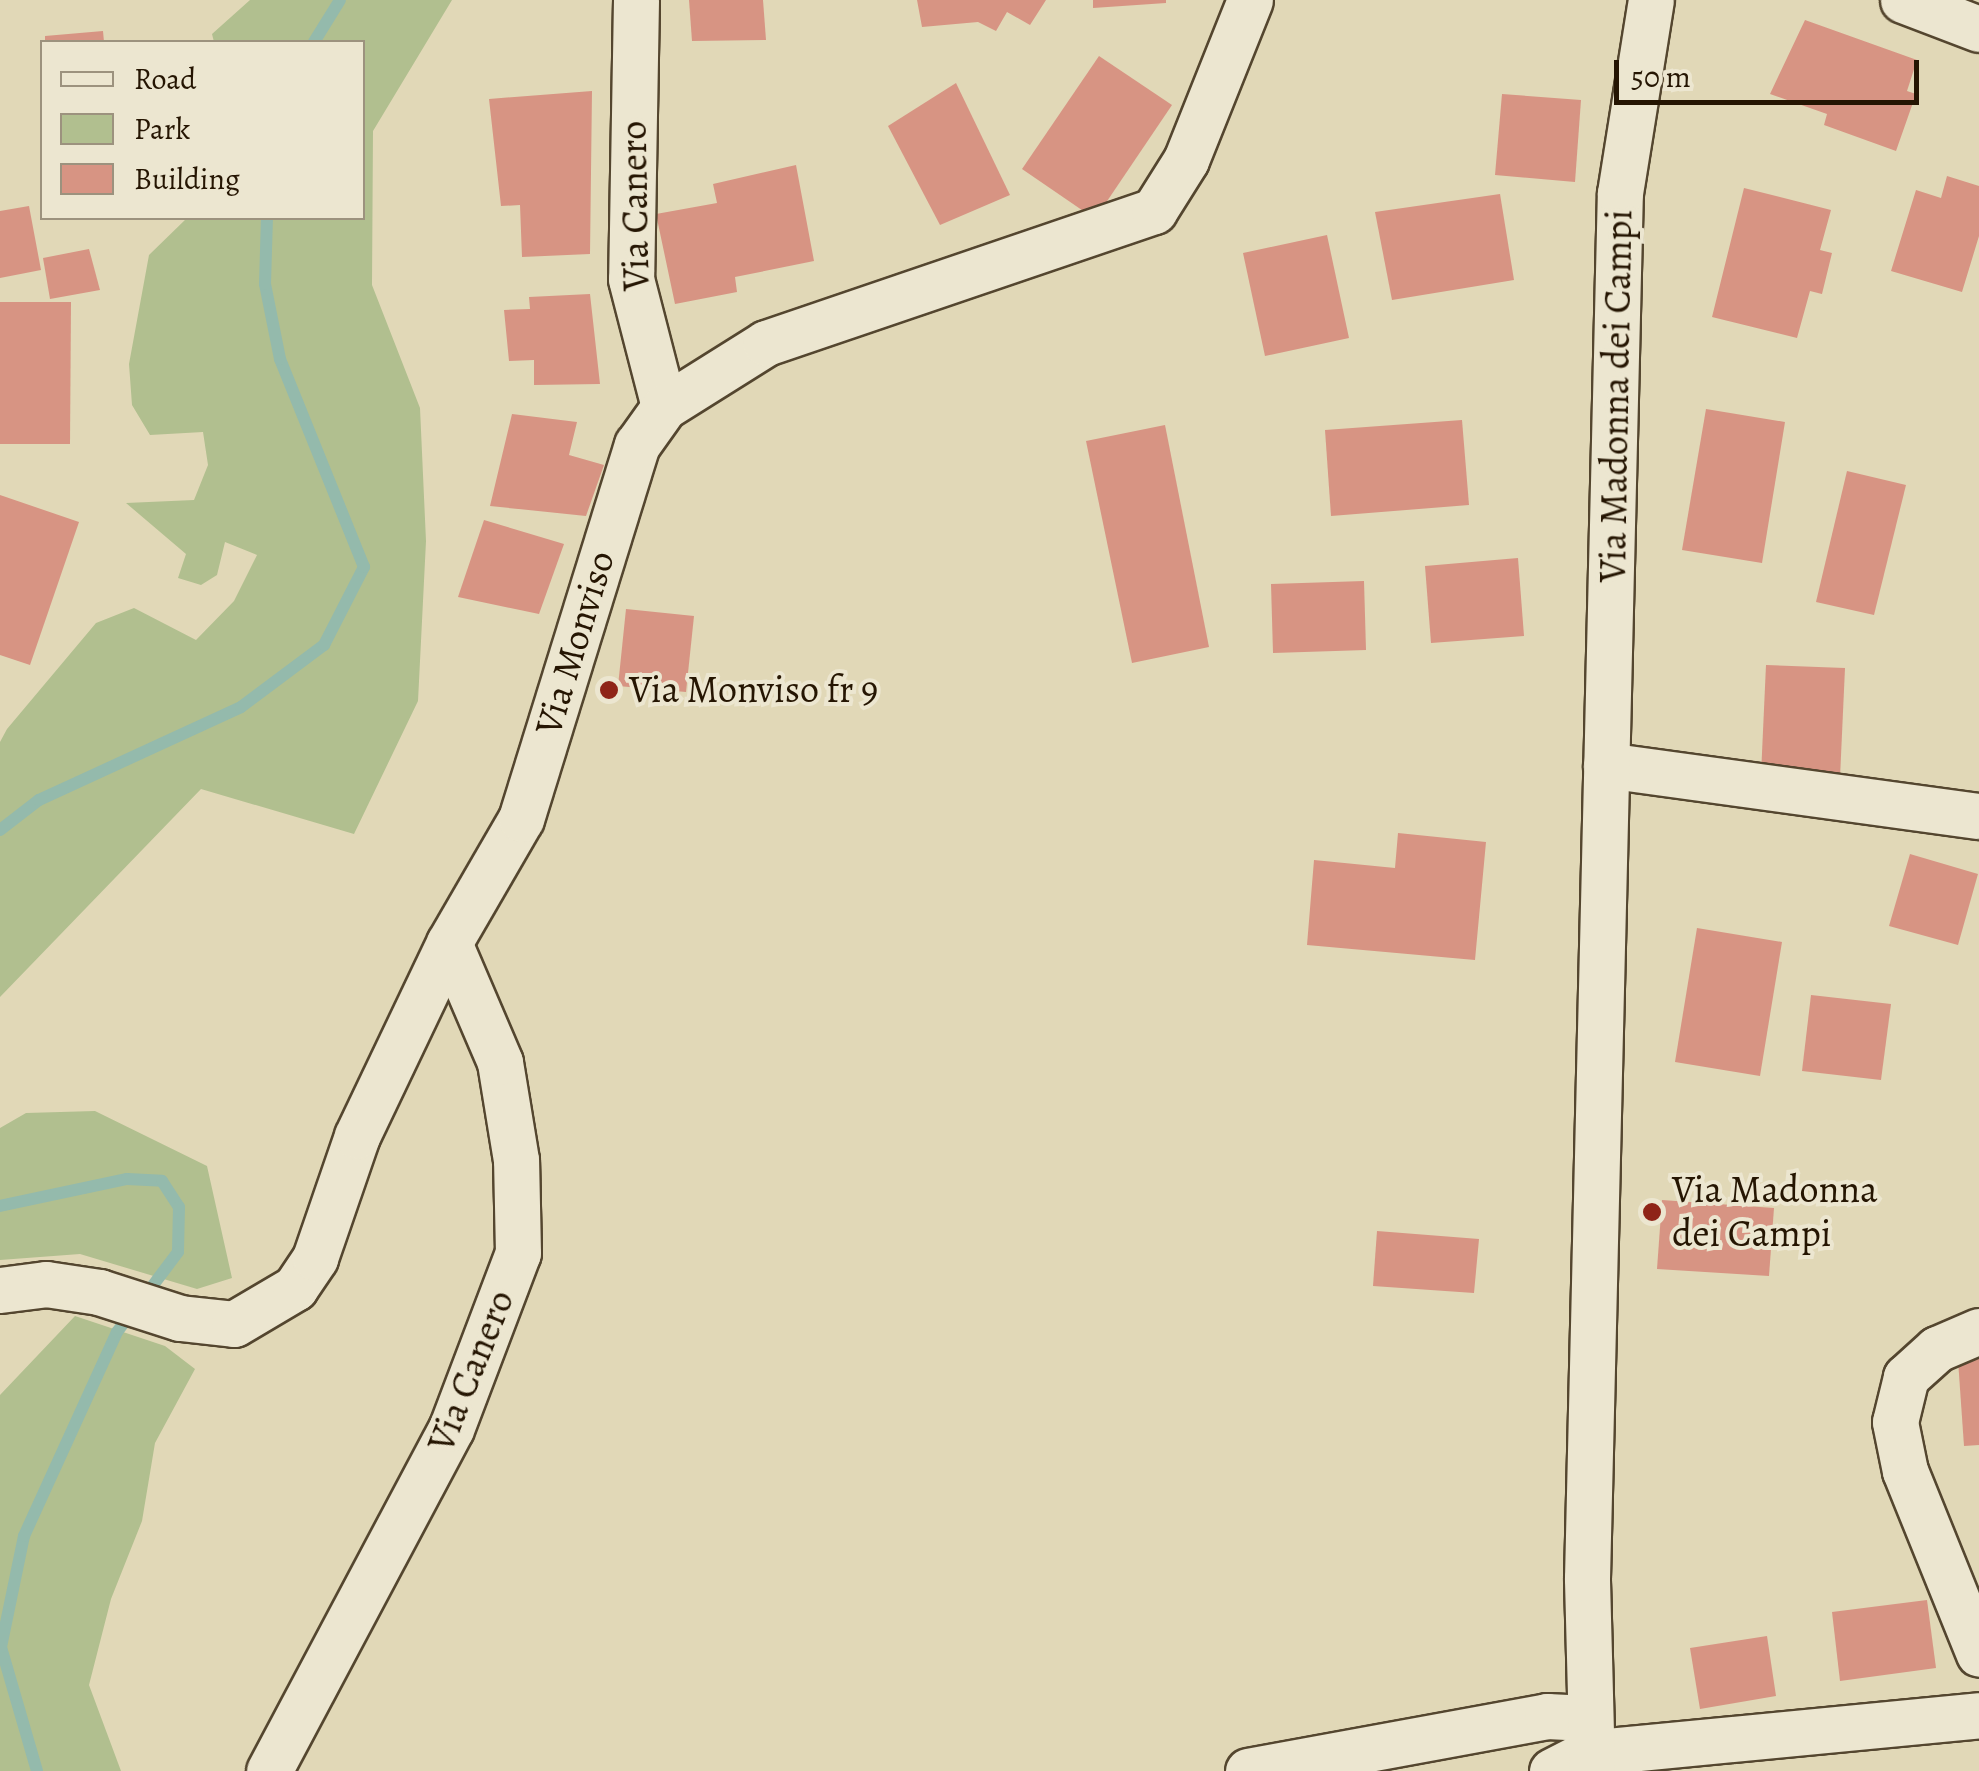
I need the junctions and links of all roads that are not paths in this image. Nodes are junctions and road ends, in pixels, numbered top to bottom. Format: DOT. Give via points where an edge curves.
graph roads {
  1 [pos="636,0"];
  2 [pos="1250,0"];
  3 [pos="1651,0"];
  4 [pos="1903,0"];
  5 [pos="1979,29"];
  6 [pos="664,408"];
  7 [pos="1606,765"];
  8 [pos="1979,816"];
  9 [pos="449,943"];
  10 [pos="0,1290"];
  11 [pos="1979,1331"];
  12 [pos="1979,1654"];
  13 [pos="1979,1715"];
  14 [pos="1579,1753"];
  15 [pos="269,1771"];
  16 [pos="1248,1771"];
  1 -- 6 [label="street, Via Canero" via="631,279"];
  2 -- 6 [label="street, Via Monviso" via="1186,160 1154,210 766,344"];
  3 -- 7 [label="street, Via Madonna dei Campi" via="1620,194"];
  4 -- 5 [label="street"];
  6 -- 9 [label="street, Via Monviso" via="637,446 520,819"];
  7 -- 8 [label="street"];
  7 -- 14 [label="street, Via Madonna dei Campi"];
  9 -- 10 [label="street, Via Monviso" via="357,1136 314,1258 295,1288 234,1324 180,1318 99,1292 46,1284"];
  9 -- 15 [label="street, Via Canero" via="500,1062 516,1160 518,1254 451,1430"];
  11 -- 12 [label="street" via="1937,1349 1906,1376 1895,1422 1905,1470"];
  13 -- 14 [label="street"];
  14 -- 16 [label="street" via="1546,1716"];
}
